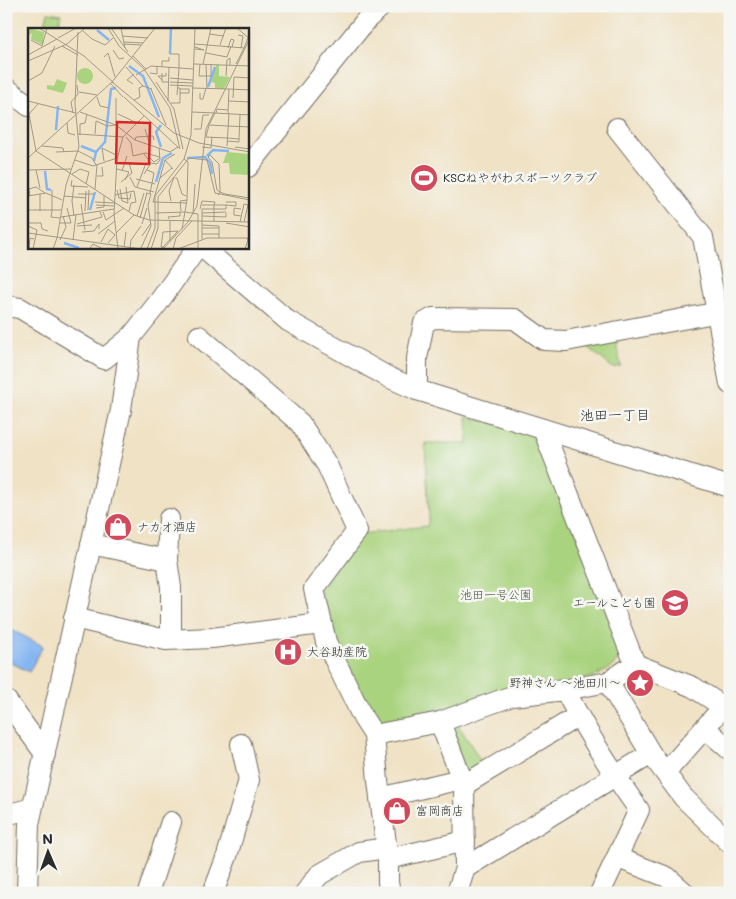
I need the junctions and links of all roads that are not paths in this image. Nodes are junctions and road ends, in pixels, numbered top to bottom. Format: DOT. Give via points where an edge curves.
graph roads {
  1 [pos="382,6"];
  2 [pos="6,88"];
  3 [pos="28,105"];
  4 [pos="617,128"];
  5 [pos="249,166"];
  6 [pos="196,249"];
  7 [pos="204,249"];
  8 [pos="6,306"];
  9 [pos="723,311"];
  10 [pos="198,336"];
  11 [pos="131,337"];
  12 [pos="730,384"];
  13 [pos="417,390"];
  14 [pos="543,429"];
  15 [pos="730,487"];
  16 [pos="169,519"];
  17 [pos="91,544"];
  18 [pos="167,560"];
  19 [pos="74,618"];
  20 [pos="321,624"];
  21 [pos="171,639"];
  22 [pos="635,664"];
  23 [pos="608,682"];
  24 [pos="565,690"];
  25 [pos="6,700"];
  26 [pos="726,709"];
  27 [pos="578,716"];
  28 [pos="440,722"];
  29 [pos="705,728"];
  30 [pos="374,735"];
  31 [pos="241,744"];
  32 [pos="730,750"];
  33 [pos="44,754"];
  34 [pos="651,754"];
  35 [pos="666,772"];
  36 [pos="615,776"];
  37 [pos="462,782"];
  38 [pos="380,798"];
  39 [pos="32,808"];
  40 [pos="6,815"];
  41 [pos="171,822"];
  42 [pos="465,841"];
  43 [pos="730,843"];
  44 [pos="388,853"];
  45 [pos="618,858"];
  46 [pos="464,868"];
  47 [pos="664,885"];
  48 [pos="27,893"];
  49 [pos="148,893"];
  50 [pos="213,893"];
  51 [pos="305,893"];
  52 [pos="390,893"];
  53 [pos="458,893"];
  54 [pos="600,893"];
  55 [pos="685,893"];
  1 -- 5 [label="street" via="367,19"];
  2 -- 3 [label="street"];
  4 -- 9 [label="street" via="703,237"];
  6 -- 11 [label="street"];
  7 -- 13 [label="street" via="288,321"];
  8 -- 11 [label="street" via="20,308 104,359"];
  9 -- 12 [label="street"];
  9 -- 13 [label="street" via="566,341 544,340 516,319 433,318 424,324 417,358"];
  10 -- 20 [label="street" via="300,422 327,465 356,531 314,589"];
  11 -- 17 [label="street" via="120,410"];
  13 -- 14 [label="street"];
  14 -- 15 [label="street"];
  14 -- 22 [label="street"];
  16 -- 18 [label="street"];
  17 -- 18 [label="street"];
  17 -- 19 [label="street"];
  18 -- 21 [label="street" via="171,587"];
  19 -- 21 [label="street"];
  19 -- 33 [label="street"];
  20 -- 21 [label="street" via="212,638"];
  20 -- 30 [label="street" via="326,642"];
  22 -- 23 [label="street"];
  22 -- 26 [label="street" via="693,687"];
  23 -- 24 [label="street"];
  23 -- 34 [label="street"];
  24 -- 27 [label="street"];
  24 -- 28 [label="street" via="512,696"];
  25 -- 33 [label="street"];
  26 -- 29 [label="street"];
  27 -- 36 [label="street"];
  27 -- 37 [label="street"];
  28 -- 30 [label="street"];
  28 -- 37 [label="street"];
  29 -- 32 [label="street"];
  29 -- 35 [label="street"];
  30 -- 38 [label="street"];
  31 -- 50 [label="street" via="249,780"];
  33 -- 39 [label="street"];
  34 -- 35 [label="street"];
  34 -- 36 [label="street"];
  35 -- 43 [label="street" via="683,797"];
  36 -- 45 [label="street" via="639,810"];
  36 -- 46 [label="street"];
  37 -- 38 [label="street"];
  37 -- 42 [label="street"];
  38 -- 44 [label="street"];
  39 -- 40 [label="street"];
  39 -- 48 [label="street"];
  41 -- 49 [label="street"];
  42 -- 44 [label="street"];
  42 -- 46 [label="street"];
  44 -- 51 [label="street" via="360,852 319,875"];
  44 -- 52 [label="street"];
  45 -- 47 [label="street"];
  45 -- 54 [label="street"];
  46 -- 53 [label="street"];
  47 -- 55 [label="street"];
}
